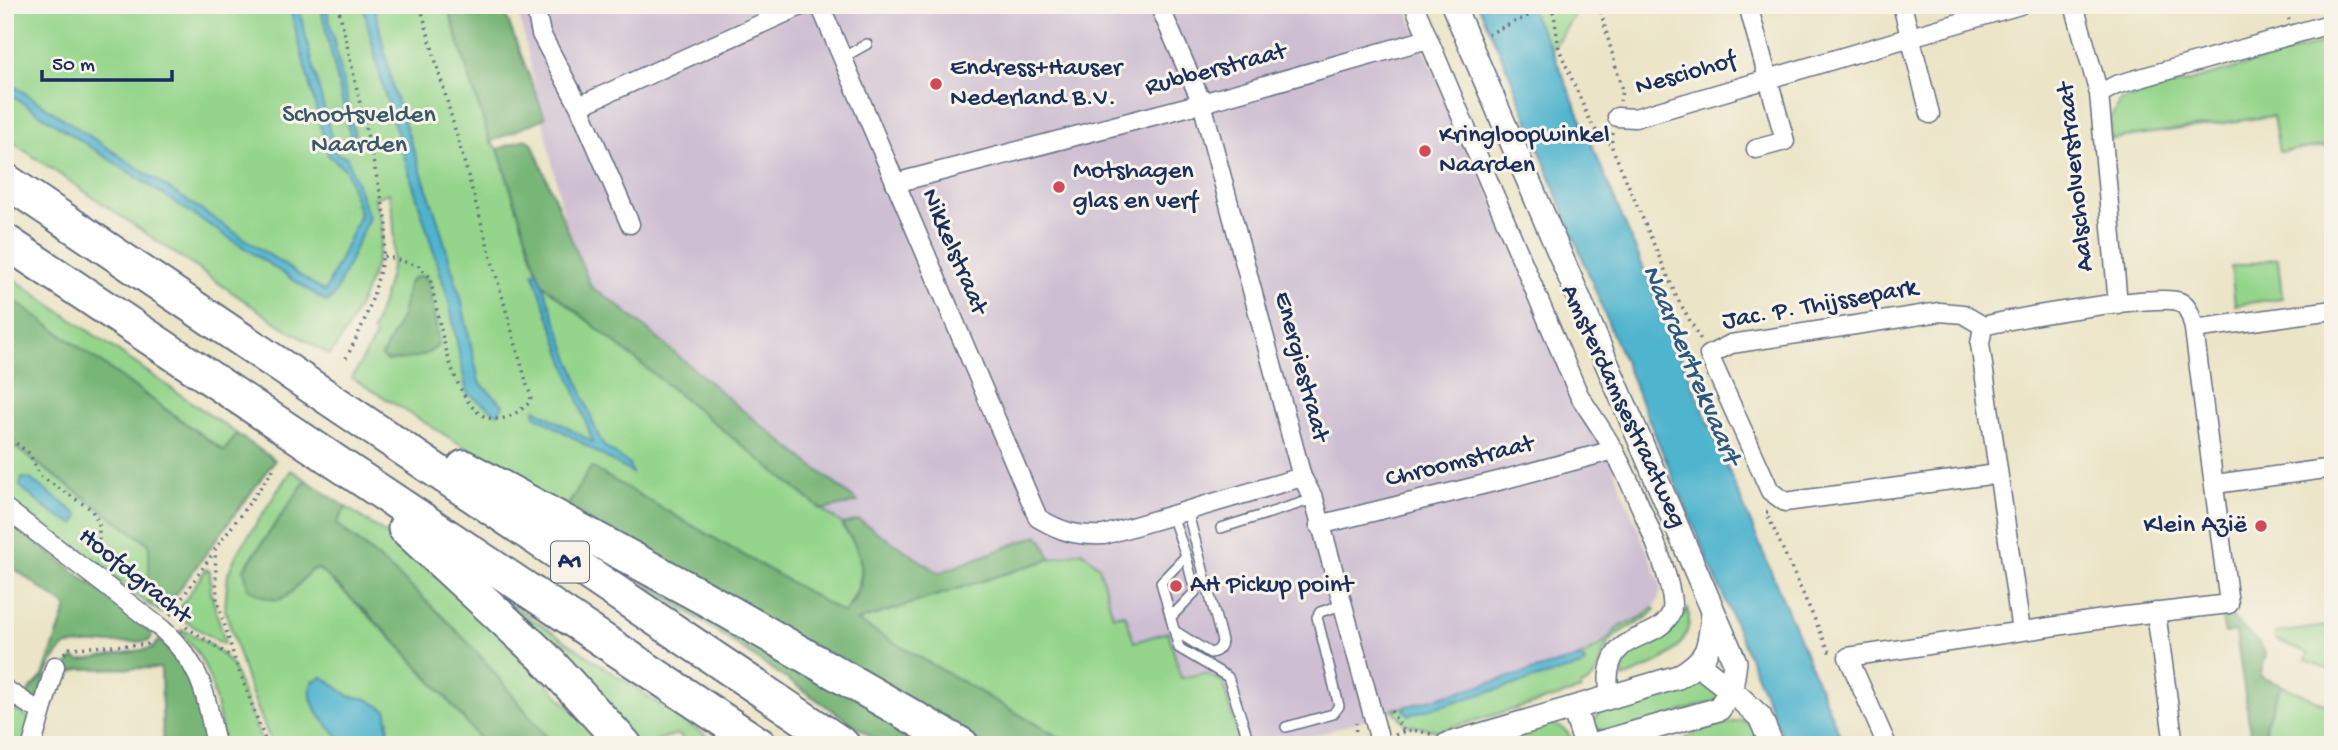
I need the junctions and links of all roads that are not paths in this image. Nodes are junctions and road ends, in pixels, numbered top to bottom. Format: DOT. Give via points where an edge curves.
graph roads {
  1 [pos="535,5"];
  2 [pos="803,5"];
  3 [pos="820,5"];
  4 [pos="1159,5"];
  5 [pos="1414,5"];
  6 [pos="1453,5"];
  7 [pos="1748,5"];
  8 [pos="1902,5"];
  9 [pos="2020,5"];
  10 [pos="2074,5"];
  11 [pos="2333,23"];
  12 [pos="1910,38"];
  13 [pos="1428,39"];
  14 [pos="867,44"];
  15 [pos="842,58"];
  16 [pos="1768,79"];
  17 [pos="2099,94"];
  18 [pos="1202,103"];
  19 [pos="579,106"];
  20 [pos="1930,114"];
  21 [pos="1617,117"];
  22 [pos="1756,149"];
  23 [pos="5,180"];
  24 [pos="895,183"];
  25 [pos="631,224"];
  26 [pos="5,240"];
  27 [pos="2118,304"];
  28 [pos="2333,310"];
  29 [pos="1983,326"];
  30 [pos="2194,329"];
  31 [pos="299,377"];
  32 [pos="1614,450"];
  33 [pos="332,459"];
  34 [pos="2333,468"];
  35 [pos="1997,474"];
  36 [pos="1302,477"];
  37 [pos="2215,484"];
  38 [pos="1314,499"];
  39 [pos="5,508"];
  40 [pos="1180,512"];
  41 [pos="1319,525"];
  42 [pos="1222,528"];
  43 [pos="1186,556"];
  44 [pos="1342,605"];
  45 [pos="1714,610"];
  46 [pos="2155,612"];
  47 [pos="1171,617"];
  48 [pos="1175,631"];
  49 [pos="2021,631"];
  50 [pos="1699,665"];
  51 [pos="55,666"];
  52 [pos="5,689"];
  53 [pos="1731,690"];
  54 [pos="1612,698"];
  55 [pos="1574,708"];
  56 [pos="42,710"];
  57 [pos="1286,727"];
  58 [pos="32,745"];
  59 [pos="216,745"];
  60 [pos="625,745"];
  61 [pos="760,745"];
  62 [pos="843,745"];
  63 [pos="962,745"];
  64 [pos="1250,745"];
  65 [pos="1381,745"];
  66 [pos="1447,745"];
  67 [pos="1586,745"];
  68 [pos="1592,745"];
  69 [pos="1772,745"];
  70 [pos="1887,745"];
  71 [pos="2174,745"];
  1 -- 19 [label="street" via="541,34"];
  2 -- 19 [label="street"];
  3 -- 15 [label="street, Nikkelstraat"];
  4 -- 18 [label="street, Energiestraat"];
  5 -- 13 [label="street, Amsterdamsestraatweg"];
  6 -- 45 [label="street, Amsterdamsestraatweg"];
  7 -- 16 [label="street"];
  8 -- 12 [label="street"];
  9 -- 12 [label="street, Nesciohof"];
  10 -- 17 [label="street, Aalscholverstraat"];
  11 -- 17 [label="street" via="2116,85"];
  12 -- 16 [label="street, Nesciohof"];
  12 -- 20 [label="street"];
  13 -- 18 [label="street, Rubberstraat"];
  13 -- 32 [label="street, Amsterdamsestraatweg" via="1579,395"];
  14 -- 15 [label="lane"];
  15 -- 24 [label="street, Nikkelstraat"];
  16 -- 21 [label="street, Nesciohof" via="1635,118"];
  16 -- 22 [label="street, Nesciohof" via="1785,141"];
  17 -- 27 [label="street, Aalscholverstraat"];
  18 -- 24 [label="street, Rubberstraat"];
  18 -- 36 [label="street, Energiestraat"];
  19 -- 25 [label="street"];
  23 -- 31 [label="highway, A1"];
  24 -- 40 [label="street, Nikkelstraat" via="1038,519 1081,536 1104,535"];
  26 -- 33 [label="highway, A1"];
  27 -- 29 [label="street"];
  27 -- 30 [label="street" via="2164,299 2181,302 2190,312"];
  28 -- 30 [label="street"];
  29 -- 35 [label="street" via="1980,344"];
  29 -- 35 [label="street, Jac. P. Thijssepark" via="1963,314 1940,312 1731,344 1709,355 1770,491 1785,502"];
  30 -- 37 [label="street"];
  31 -- 62 [label="highway, A1"];
  31 -- 63 [label="highway, A1" via="708,600"];
  32 -- 41 [label="street, Chroomstraat"];
  32 -- 54 [label="street, Amsterdamsestraatweg" via="1666,567 1673,600 1663,624 1629,640 1613,656 1607,687"];
  33 -- 60 [label="highway, A1" via="508,622"];
  33 -- 61 [label="highway, A1"];
  34 -- 37 [label="street"];
  35 -- 49 [label="street"];
  36 -- 38 [label="street, Energiestraat"];
  36 -- 40 [label="street"];
  37 -- 46 [label="street" via="2229,604"];
  38 -- 41 [label="street, Energiestraat"];
  38 -- 42 [label="lane"];
  39 -- 59 [label="street, Hoofdgracht" via="166,622 201,680"];
  40 -- 43 [label="lane"];
  40 -- 48 [label="lane" via="1222,646 1210,653"];
  41 -- 44 [label="street, Energiestraat"];
  43 -- 47 [label="lane" via="1195,592"];
  43 -- 47 [label="lane" via="1161,582"];
  44 -- 57 [label="lane" via="1317,617 1339,706 1333,713"];
  44 -- 65 [label="street, Energiestraat"];
  45 -- 50 [label="street" via="1710,644"];
  45 -- 53 [label="street, Amsterdamsestraatweg" via="1735,662"];
  46 -- 49 [label="street"];
  46 -- 71 [label="street"];
  47 -- 48 [label="lane"];
  48 -- 64 [label="lane" via="1179,648 1228,677"];
  49 -- 70 [label="street" via="1848,657"];
  50 -- 53 [label="street"];
  50 -- 54 [label="street" via="1678,677"];
  51 -- 56 [label="street"];
  52 -- 56 [label="street"];
  53 -- 68 [label="street" via="1719,709"];
  53 -- 69 [label="street" via="1760,717"];
  54 -- 55 [label="street"];
  55 -- 66 [label="street"];
  55 -- 67 [label="street"];
  56 -- 58 [label="street"];
}
